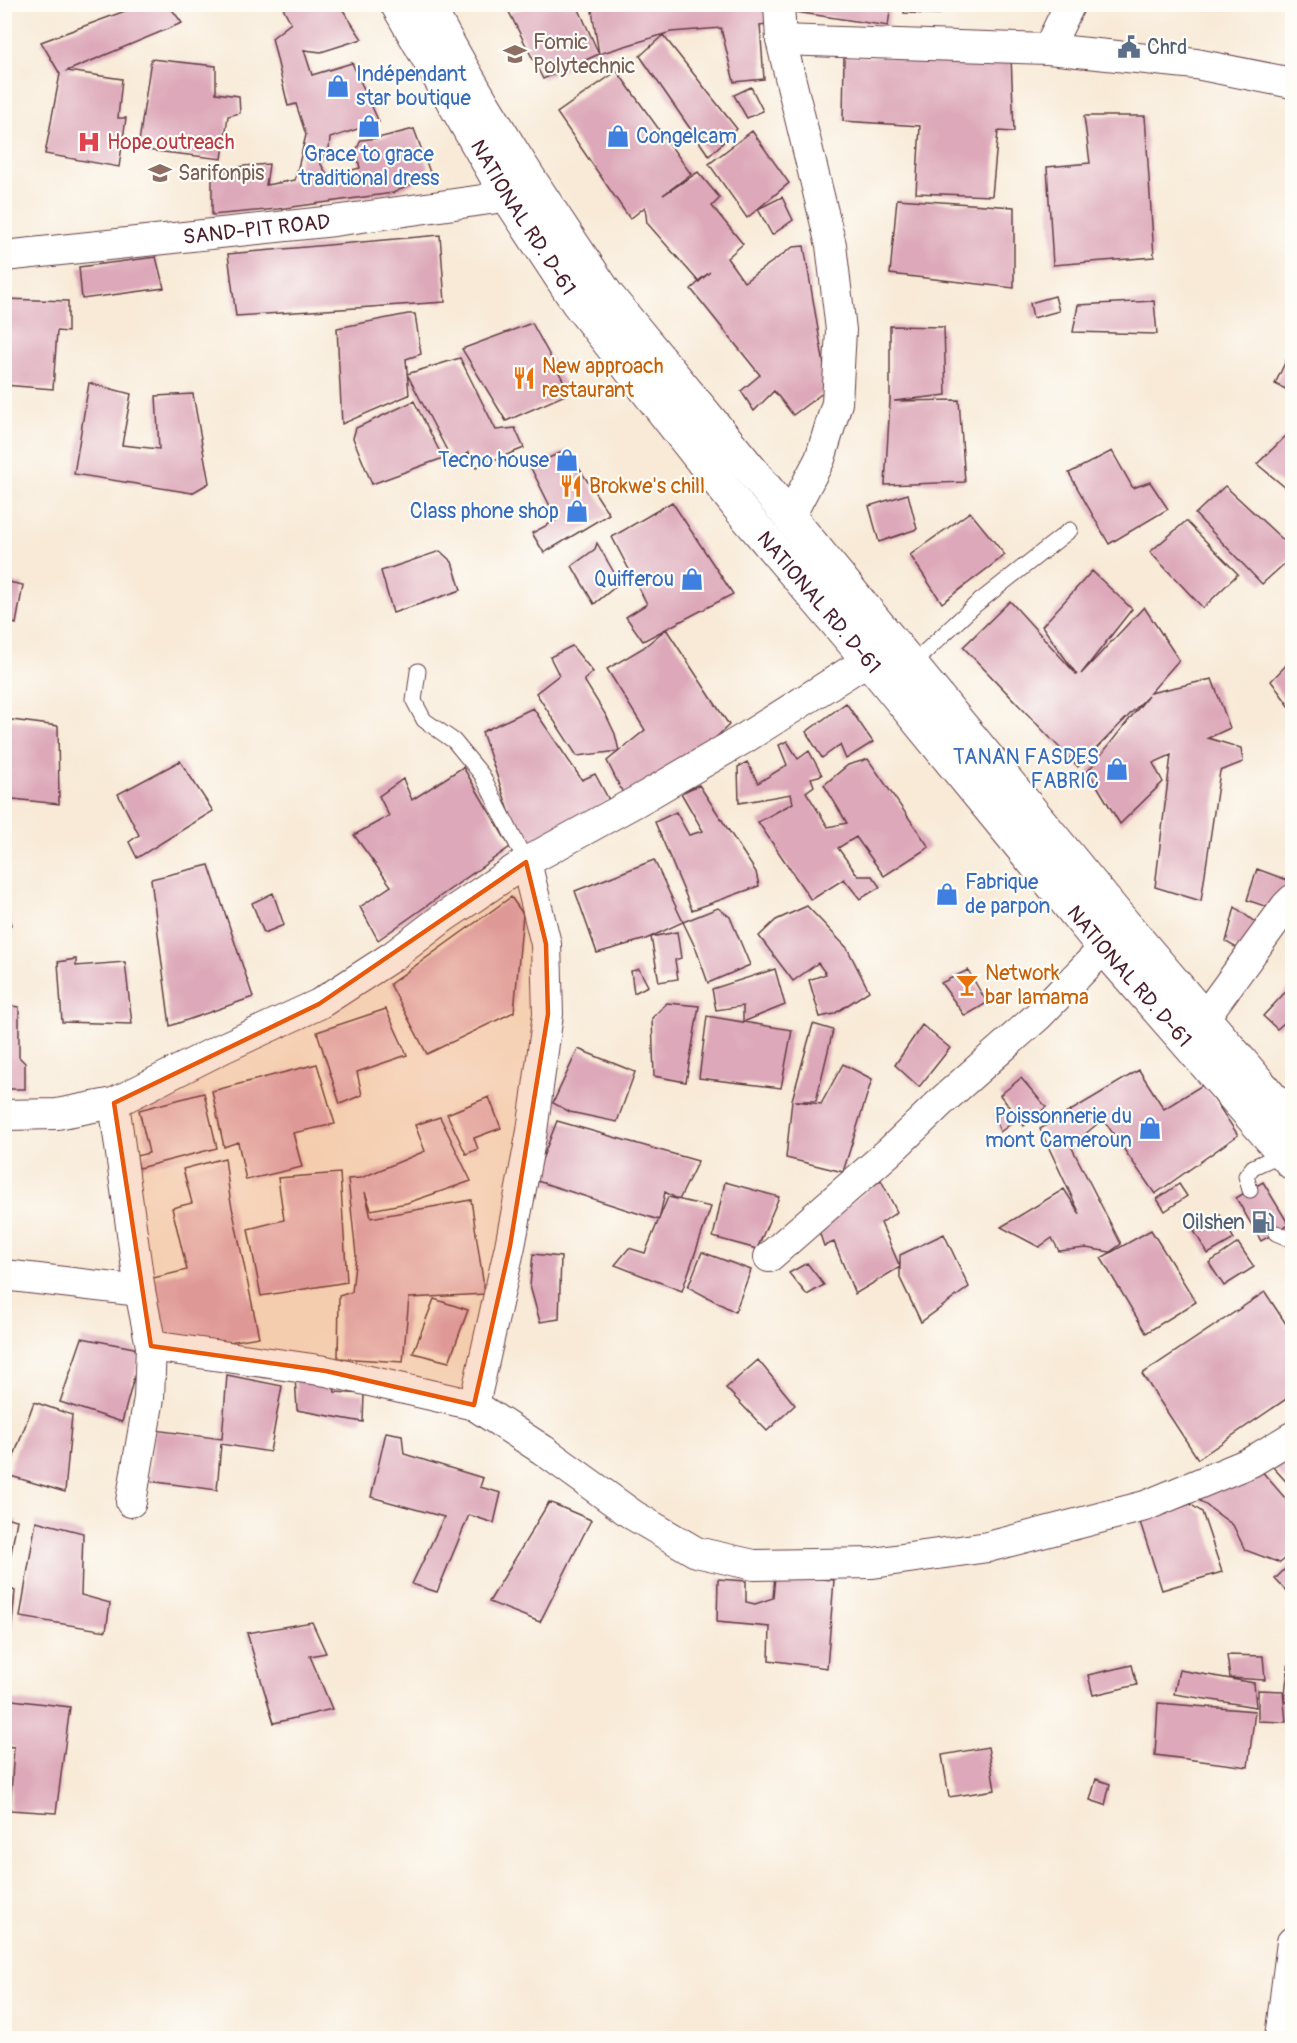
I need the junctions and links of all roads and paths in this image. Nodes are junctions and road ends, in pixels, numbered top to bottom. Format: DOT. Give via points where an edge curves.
graph roads {
  1 [pos="397,4"];
  2 [pos="427,4"];
  3 [pos="779,4"];
  4 [pos="1070,4"];
  5 [pos="781,40"];
  6 [pos="1048,49"];
  7 [pos="1293,83"];
  8 [pos="522,195"];
  9 [pos="4,256"];
  10 [pos="789,518"];
  11 [pos="1070,530"];
  12 [pos="868,660"];
  13 [pos="912,664"];
  14 [pos="418,671"];
  15 [pos="526,862"];
  16 [pos="1293,900"];
  17 [pos="1104,948"];
  18 [pos="1204,1017"];
  19 [pos="114,1103"];
  20 [pos="4,1115"];
  21 [pos="1293,1122"];
  22 [pos="1288,1158"];
  23 [pos="1250,1190"];
  24 [pos="1276,1233"];
  25 [pos="1293,1238"];
  26 [pos="769,1257"];
  27 [pos="4,1275"];
  28 [pos="140,1291"];
  29 [pos="151,1346"];
  30 [pos="474,1405"];
  31 [pos="1293,1437"];
  32 [pos="131,1502"];
  33 [pos="1293,1942"];
  34 [pos="1280,2038"];
  1 -- 8 [label="highway, NATIONAL RD. D-61"];
  2 -- 8 [label="highway, NATIONAL RD. D-61"];
  3 -- 5 [label="street"];
  4 -- 6 [label="street"];
  5 -- 6 [label="street"];
  5 -- 10 [label="street" via="831,245 841,330 837,403 820,459"];
  6 -- 7 [label="street" via="1196,64"];
  8 -- 9 [label="street, SAND-PIT ROAD" via="334,221"];
  8 -- 10 [label="highway, NATIONAL RD. D-61"];
  8 -- 12 [label="highway, NATIONAL RD. D-61" via="577,302 740,509"];
  10 -- 13 [label="highway, NATIONAL RD. D-61"];
  11 -- 13 [label="lane" via="975,605"];
  12 -- 15 [label="street" via="639,801"];
  12 -- 17 [label="highway, NATIONAL RD. D-61"];
  13 -- 18 [label="highway, NATIONAL RD. D-61"];
  14 -- 15 [label="lane" via="414,701 424,720 453,741 482,776"];
  15 -- 19 [label="street" via="319,1004"];
  15 -- 30 [label="street" via="546,944 548,1014 532,1131"];
  16 -- 18 [label="street"];
  17 -- 22 [label="highway, NATIONAL RD. D-61"];
  17 -- 26 [label="street" via="1038,1017"];
  18 -- 21 [label="highway, NATIONAL RD. D-61"];
  19 -- 20 [label="street" via="57,1114"];
  19 -- 28 [label="street"];
  22 -- 23 [label="lane" via="1253,1167 1246,1176"];
  24 -- 25 [label="lane"];
  27 -- 28 [label="street"];
  28 -- 29 [label="street"];
  29 -- 30 [label="street" via="326,1371"];
  29 -- 32 [label="street" via="149,1398"];
  30 -- 31 [label="street" via="633,1515 696,1552 754,1565 873,1563 988,1547 1145,1506 1251,1462"];
  33 -- 34 [label="street"];
}
